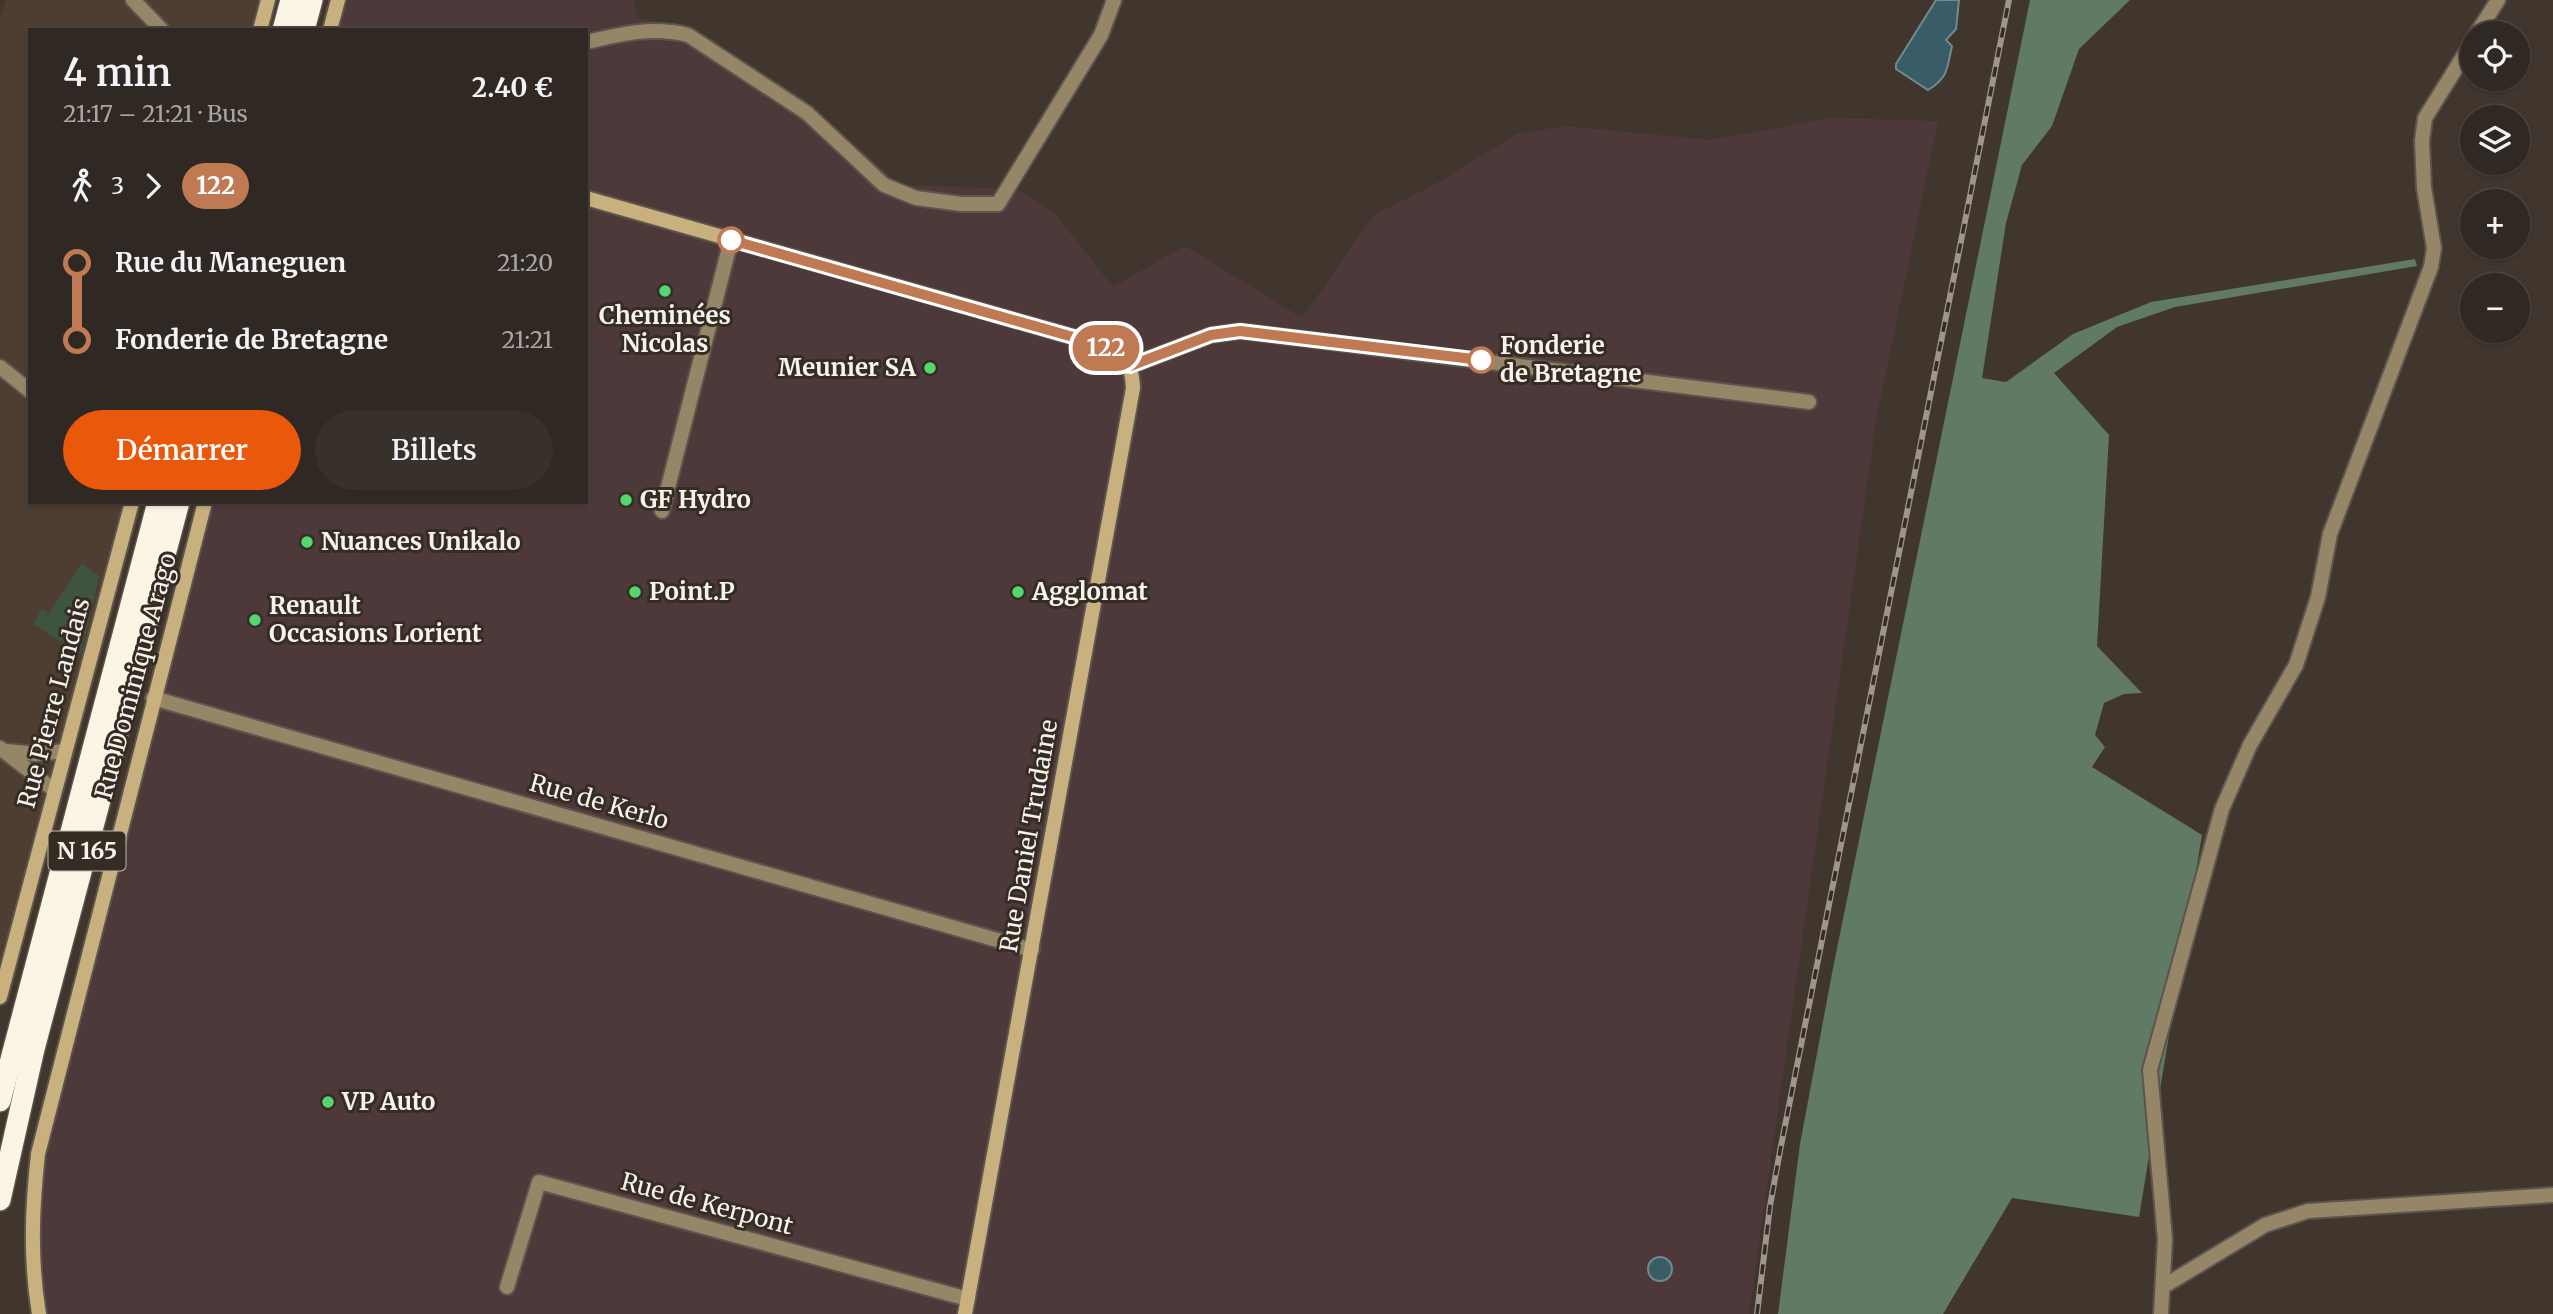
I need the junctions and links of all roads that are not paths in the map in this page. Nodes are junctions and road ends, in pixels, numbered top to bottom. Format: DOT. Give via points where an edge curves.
graph roads {
  1 [pos="133,0"];
  2 [pos="268,0"];
  3 [pos="291,0"];
  4 [pos="312,0"];
  5 [pos="338,0"];
  6 [pos="1114,0"];
  7 [pos="2498,0"];
  8 [pos="2485,21"];
  9 [pos="160,28"];
  10 [pos="261,28"];
  11 [pos="284,28"];
  12 [pos="305,28"];
  13 [pos="331,28"];
  14 [pos="588,42"];
  15 [pos="2460,62"];
  16 [pos="588,199"];
  17 [pos="731,240"];
  18 [pos="1130,366"];
  19 [pos="0,367"];
  20 [pos="28,389"];
  21 [pos="1808,402"];
  22 [pos="131,504"];
  23 [pos="157,504"];
  24 [pos="178,504"];
  25 [pos="204,504"];
  26 [pos="662,511"];
  27 [pos="153,698"];
  28 [pos="3,749"];
  29 [pos="65,751"];
  30 [pos="54,790"];
  31 [pos="1032,950"];
  32 [pos="0,997"];
  33 [pos="0,1101"];
  34 [pos="2553,1195"];
  35 [pos="0,1200"];
  36 [pos="2164,1286"];
  37 [pos="508,1287"];
  38 [pos="968,1299"];
  39 [pos="39,1314"];
  40 [pos="965,1314"];
  41 [pos="2161,1314"];
  1 -- 9 [label="street"];
  2 -- 10 [label="street"];
  3 -- 11 [label="highway"];
  4 -- 12 [label="highway"];
  5 -- 13 [label="street"];
  6 -- 14 [label="street" via="1101,35 998,204 916,198 884,185 807,113 688,35 644,30"];
  7 -- 8 [label="street"];
  15 -- 36 [label="street" via="2425,118 2422,141 2434,248 2431,267 2330,534 2318,597 2296,665 2250,745 2222,809 2150,1070 2165,1239"];
  16 -- 17 [label="street"];
  17 -- 18 [label="street" via="1098,344 1116,352"];
  17 -- 26 [label="street"];
  18 -- 21 [label="street" via="1211,335 1240,331"];
  18 -- 31 [label="street, Rue Daniel Trudaine" via="1133,388"];
  19 -- 20 [label="street"];
  22 -- 29 [label="street, Rue Pierre Landais"];
  23 -- 33 [label="highway, N 165"];
  24 -- 35 [label="highway, N 165" via="34,1049"];
  25 -- 27 [label="street, Rue Dominique Arago"];
  27 -- 31 [label="street, Rue de Kerlo"];
  27 -- 39 [label="street, Rue Dominique Arago" via="38,1154 32,1228"];
  28 -- 29 [label="street" via="36,754"];
  28 -- 30 [label="street"];
  29 -- 30 [label="street, Rue Pierre Landais"];
  30 -- 32 [label="street, Rue Pierre Landais"];
  31 -- 38 [label="street, Rue Daniel Trudaine"];
  34 -- 36 [label="street" via="2308,1211 2264,1225"];
  36 -- 41 [label="street"];
  37 -- 38 [label="street, Rue de Kerpont" via="539,1182"];
  38 -- 40 [label="street, Rue Daniel Trudaine"];
}
